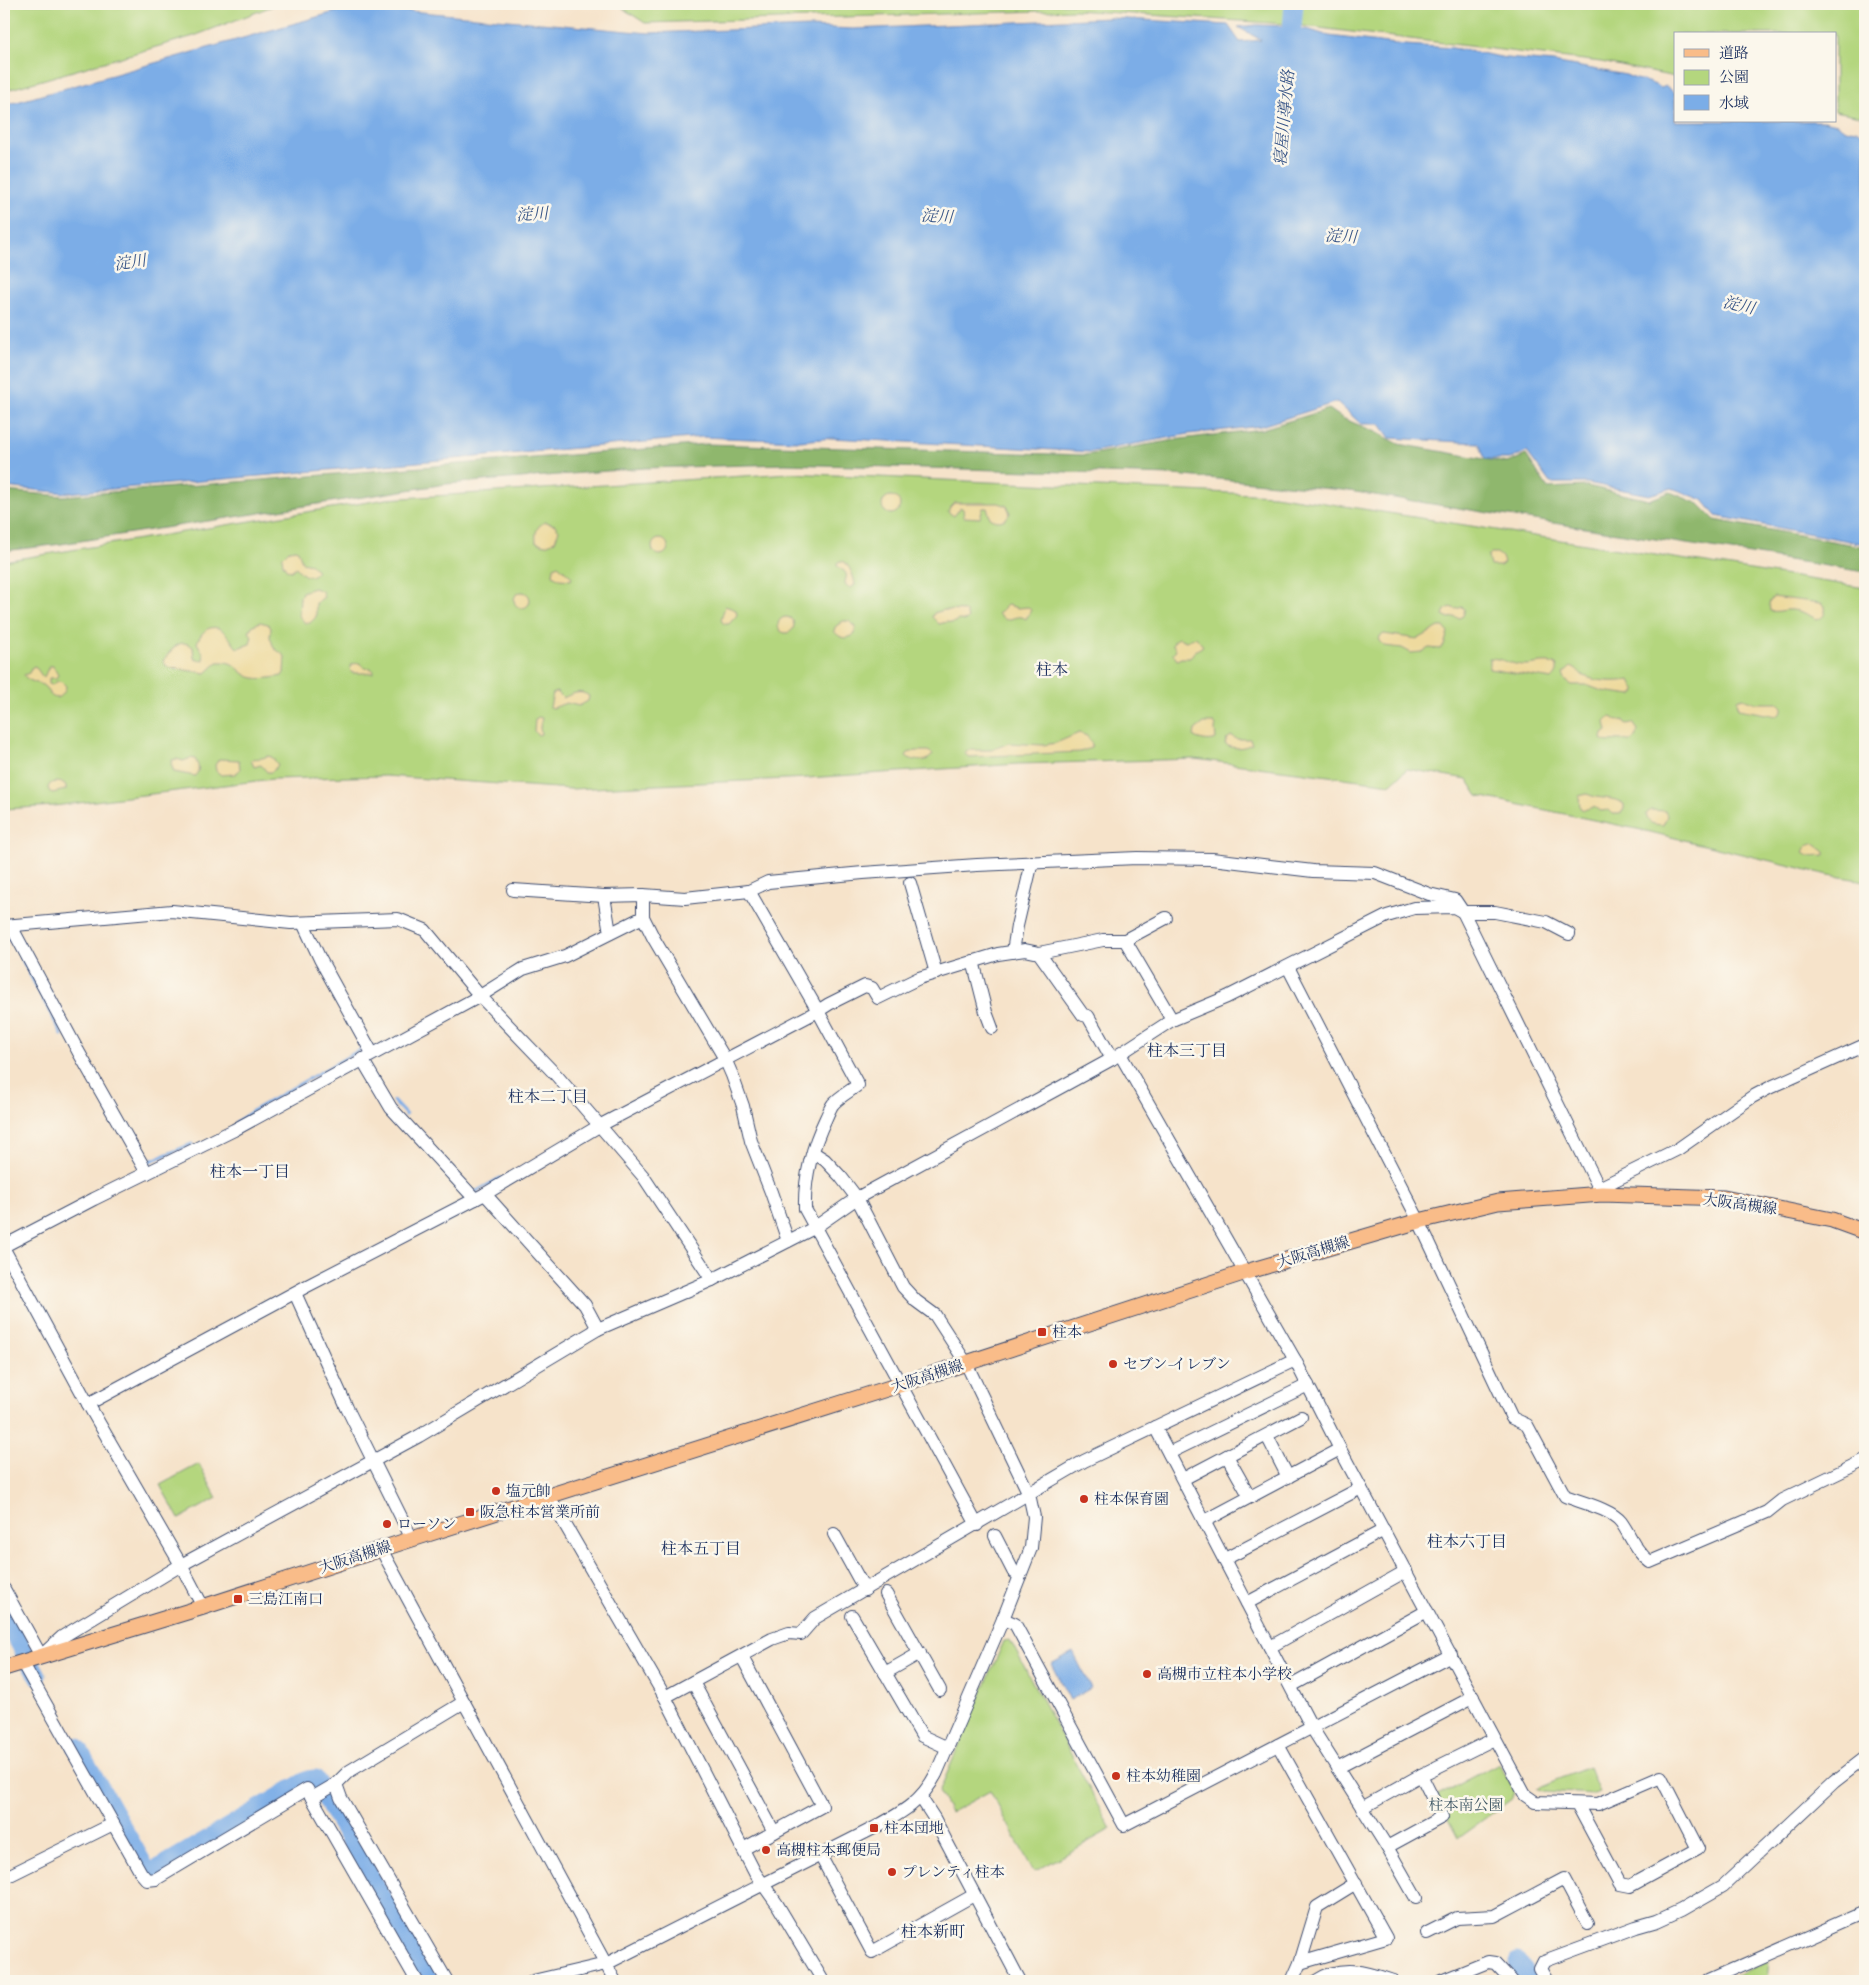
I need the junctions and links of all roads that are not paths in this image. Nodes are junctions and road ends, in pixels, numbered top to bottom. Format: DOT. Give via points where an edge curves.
graph roads {
  1 [pos="1032,862"];
  2 [pos="910,883"];
  3 [pos="513,890"];
  4 [pos="750,891"];
  5 [pos="643,895"];
  6 [pos="604,896"];
  7 [pos="1463,912"];
  8 [pos="643,917"];
  9 [pos="1166,918"];
  10 [pos="303,923"];
  11 [pos="7,926"];
  12 [pos="610,933"];
  13 [pos="1569,934"];
  14 [pos="1125,940"];
  15 [pos="1013,952"];
  16 [pos="1039,953"];
  17 [pos="974,962"];
  18 [pos="1288,967"];
  19 [pos="936,973"];
  20 [pos="480,996"];
  21 [pos="818,1011"];
  22 [pos="1172,1020"];
  23 [pos="992,1028"];
  24 [pos="1865,1045"];
  25 [pos="367,1056"];
  26 [pos="1116,1056"];
  27 [pos="725,1059"];
  28 [pos="599,1126"];
  29 [pos="814,1153"];
  30 [pos="147,1173"];
  31 [pos="1600,1191"];
  32 [pos="480,1197"];
  33 [pos="857,1198"];
  34 [pos="1418,1221"];
  35 [pos="814,1228"];
  36 [pos="1865,1232"];
  37 [pos="788,1241"];
  38 [pos="4,1247"];
  39 [pos="1246,1272"];
  40 [pos="712,1280"];
  41 [pos="295,1293"];
  42 [pos="598,1329"];
  43 [pos="1295,1360"];
  44 [pos="966,1363"];
  45 [pos="899,1385"];
  46 [pos="1308,1385"];
  47 [pos="88,1404"];
  48 [pos="1302,1417"];
  49 [pos="1155,1427"];
  50 [pos="1267,1436"];
  51 [pos="1340,1449"];
  52 [pos="1168,1452"];
  53 [pos="1227,1456"];
  54 [pos="372,1460"];
  55 [pos="1865,1460"];
  56 [pos="1288,1477"];
  57 [pos="1183,1480"];
  58 [pos="1361,1488"];
  59 [pos="1029,1494"];
  60 [pos="548,1495"];
  61 [pos="1250,1497"];
  62 [pos="1205,1521"];
  63 [pos="977,1525"];
  64 [pos="1384,1530"];
  65 [pos="834,1534"];
  66 [pos="995,1536"];
  67 [pos="412,1539"];
  68 [pos="381,1548"];
  69 [pos="1225,1559"];
  70 [pos="182,1565"];
  71 [pos="1406,1572"];
  72 [pos="1020,1576"];
  73 [pos="4,1589"];
  74 [pos="865,1590"];
  75 [pos="886,1594"];
  76 [pos="1247,1603"];
  77 [pos="203,1607"];
  78 [pos="1427,1611"];
  79 [pos="852,1616"];
  80 [pos="1003,1619"];
  81 [pos="1270,1646"];
  82 [pos="920,1653"];
  83 [pos="1451,1655"];
  84 [pos="41,1656"];
  85 [pos="742,1657"];
  86 [pos="22,1662"];
  87 [pos="4,1668"];
  88 [pos="885,1672"];
  89 [pos="693,1682"];
  90 [pos="1291,1686"];
  91 [pos="940,1690"];
  92 [pos="665,1696"];
  93 [pos="1473,1697"];
  94 [pos="464,1702"];
  95 [pos="1312,1728"];
  96 [pos="1494,1739"];
  97 [pos="1278,1745"];
  98 [pos="948,1748"];
  99 [pos="1865,1758"];
  100 [pos="1336,1768"];
  101 [pos="1421,1775"];
  102 [pos="336,1784"];
  103 [pos="312,1798"];
  104 [pos="920,1798"];
  105 [pos="1577,1804"];
  106 [pos="1362,1808"];
  107 [pos="113,1824"];
  108 [pos="774,1832"];
  109 [pos="1387,1848"];
  110 [pos="743,1849"];
  111 [pos="820,1855"];
  112 [pos="4,1878"];
  113 [pos="764,1884"];
  114 [pos="1356,1884"];
  115 [pos="974,1895"];
  116 [pos="1416,1898"];
  117 [pos="1865,1912"];
  118 [pos="1588,1924"];
  119 [pos="1427,1933"];
  120 [pos="1300,1962"];
  121 [pos="606,1964"];
  122 [pos="417,1981"];
  123 [pos="447,1981"];
  124 [pos="533,1981"];
  125 [pos="615,1981"];
  126 [pos="823,1981"];
  127 [pos="1020,1981"];
  128 [pos="1292,1981"];
  129 [pos="1316,1981"];
  130 [pos="1393,1981"];
  131 [pos="1441,1981"];
  132 [pos="1512,1981"];
  133 [pos="1547,1981"];
  134 [pos="1708,1981"];
  1 -- 4 [label="street" via="946,866 768,882"];
  1 -- 7 [label="street" via="1212,859 1313,871 1375,873 1429,894 1455,900"];
  1 -- 15 [label="street"];
  2 -- 19 [label="street"];
  3 -- 6 [label="street"];
  4 -- 5 [label="street" via="684,898"];
  4 -- 21 [label="street"];
  5 -- 6 [label="street"];
  5 -- 8 [label="street"];
  6 -- 12 [label="street"];
  7 -- 13 [label="street" via="1495,912 1546,922"];
  7 -- 18 [label="street" via="1454,908 1414,908 1387,916"];
  7 -- 31 [label="street"];
  8 -- 12 [label="street"];
  8 -- 27 [label="street" via="674,976"];
  9 -- 14 [label="street"];
  10 -- 11 [label="street" via="172,911"];
  10 -- 20 [label="street" via="398,919 407,922 425,930"];
  10 -- 25 [label="street" via="338,988"];
  11 -- 30 [label="street"];
  12 -- 20 [label="street" via="565,956 523,969"];
  14 -- 16 [label="street" via="1103,940"];
  14 -- 22 [label="street"];
  15 -- 16 [label="street"];
  15 -- 17 [label="street"];
  16 -- 26 [label="street"];
  17 -- 19 [label="street"];
  17 -- 23 [label="street"];
  18 -- 22 [label="street"];
  18 -- 34 [label="street"];
  19 -- 21 [label="street" via="878,998 872,988 865,986"];
  20 -- 25 [label="street"];
  20 -- 28 [label="street" via="557,1076"];
  21 -- 27 [label="street"];
  21 -- 29 [label="street" via="858,1085 833,1104"];
  22 -- 26 [label="street"];
  24 -- 31 [label="street" via="1771,1087 1678,1149"];
  25 -- 30 [label="street" via="234,1130"];
  25 -- 32 [label="street" via="391,1108"];
  26 -- 33 [label="street"];
  26 -- 39 [label="street"];
  27 -- 28 [label="street"];
  27 -- 37 [label="street"];
  28 -- 32 [label="street"];
  28 -- 40 [label="street" via="643,1176"];
  29 -- 33 [label="street" via="841,1176"];
  29 -- 35 [label="street" via="804,1190 805,1209"];
  30 -- 38 [label="street"];
  31 -- 34 [label="main road, 大阪高槻線" via="1498,1202"];
  31 -- 36 [label="main road, 大阪高槻線" via="1724,1198 1832,1220"];
  32 -- 41 [label="street"];
  32 -- 42 [label="street" via="585,1305"];
  33 -- 35 [label="street"];
  33 -- 44 [label="street" via="903,1287 935,1315"];
  34 -- 39 [label="main road, 大阪高槻線"];
  34 -- 55 [label="street" via="1512,1418 1528,1425 1560,1490 1565,1496 1620,1520 1639,1554 1650,1562 1767,1512 1782,1500"];
  35 -- 37 [label="street"];
  35 -- 45 [label="street"];
  37 -- 40 [label="street"];
  38 -- 47 [label="street"];
  39 -- 43 [label="street"];
  39 -- 44 [label="main road, 大阪高槻線"];
  40 -- 42 [label="street"];
  41 -- 47 [label="street"];
  41 -- 54 [label="street"];
  42 -- 54 [label="street" via="419,1436"];
  43 -- 46 [label="street"];
  43 -- 49 [label="street"];
  44 -- 45 [label="main road, 大阪高槻線"];
  44 -- 59 [label="street"];
  45 -- 60 [label="main road, 大阪高槻線"];
  45 -- 63 [label="street"];
  46 -- 51 [label="street"];
  46 -- 52 [label="street"];
  47 -- 70 [label="street"];
  48 -- 50 [label="street"];
  49 -- 52 [label="street"];
  49 -- 59 [label="street" via="1084,1460"];
  50 -- 53 [label="street"];
  50 -- 56 [label="street"];
  51 -- 56 [label="street"];
  51 -- 58 [label="street"];
  52 -- 57 [label="street"];
  53 -- 57 [label="street"];
  53 -- 61 [label="street"];
  54 -- 67 [label="street"];
  54 -- 70 [label="street"];
  56 -- 61 [label="street"];
  57 -- 62 [label="street"];
  58 -- 64 [label="street"];
  58 -- 69 [label="street"];
  59 -- 63 [label="street"];
  59 -- 72 [label="street" via="1034,1517 1033,1534"];
  60 -- 67 [label="main road, 大阪高槻線"];
  60 -- 92 [label="street"];
  61 -- 62 [label="street"];
  62 -- 69 [label="street"];
  63 -- 74 [label="street"];
  64 -- 71 [label="street"];
  64 -- 76 [label="street"];
  65 -- 74 [label="street"];
  66 -- 72 [label="street"];
  67 -- 68 [label="main road, 大阪高槻線"];
  68 -- 77 [label="main road, 大阪高槻線"];
  68 -- 94 [label="street"];
  69 -- 76 [label="street"];
  70 -- 77 [label="street"];
  70 -- 84 [label="street" via="62,1637"];
  71 -- 78 [label="street"];
  71 -- 81 [label="street"];
  72 -- 80 [label="street"];
  73 -- 84 [label="street"];
  74 -- 85 [label="street" via="816,1618 800,1634 789,1633"];
  75 -- 82 [label="street"];
  76 -- 81 [label="street"];
  77 -- 84 [label="main road, 大阪高槻線"];
  78 -- 83 [label="street"];
  78 -- 90 [label="street"];
  79 -- 88 [label="street"];
  80 -- 97 [label="street" via="1014,1624 1124,1825"];
  80 -- 98 [label="street"];
  81 -- 90 [label="street"];
  82 -- 88 [label="street"];
  82 -- 91 [label="street"];
  83 -- 93 [label="street"];
  83 -- 95 [label="street"];
  84 -- 86 [label="main road, 大阪高槻線"];
  85 -- 89 [label="street"];
  85 -- 108 [label="street" via="822,1806"];
  86 -- 87 [label="main road, 大阪高槻線"];
  86 -- 107 [label="street"];
  88 -- 98 [label="street" via="922,1736"];
  89 -- 92 [label="street"];
  89 -- 108 [label="street"];
  90 -- 95 [label="street"];
  92 -- 110 [label="street"];
  93 -- 96 [label="street"];
  93 -- 100 [label="street"];
  94 -- 102 [label="street" via="348,1772"];
  94 -- 121 [label="street"];
  95 -- 97 [label="street"];
  95 -- 100 [label="street"];
  96 -- 101 [label="street"];
  96 -- 105 [label="street" via="1525,1795 1535,1802"];
  97 -- 114 [label="street"];
  98 -- 104 [label="street" via="932,1782"];
  99 -- 133 [label="street" via="1834,1782 1723,1886 1657,1921 1544,1961 1540,1969"];
  100 -- 106 [label="street"];
  101 -- 106 [label="street"];
  101 -- 109 [label="street" via="1442,1816"];
  102 -- 103 [label="street"];
  102 -- 123 [label="street" via="341,1798"];
  103 -- 107 [label="street" via="307,1789 156,1879 147,1880 140,1873"];
  103 -- 122 [label="street"];
  104 -- 111 [label="street" via="902,1812"];
  104 -- 115 [label="street" via="934,1818"];
  105 -- 105 [label="street" via="1598,1804 1661,1777 1698,1849 1630,1886 1620,1884"];
  106 -- 109 [label="street"];
  107 -- 112 [label="street"];
  108 -- 110 [label="street"];
  109 -- 116 [label="street"];
  110 -- 113 [label="street"];
  111 -- 113 [label="street"];
  111 -- 115 [label="street" via="872,1952"];
  113 -- 121 [label="street"];
  113 -- 126 [label="street"];
  114 -- 120 [label="street" via="1317,1906"];
  114 -- 120 [label="street" via="1386,1938"];
  115 -- 127 [label="street"];
  117 -- 134 [label="street"];
  118 -- 119 [label="street" via="1564,1879 1494,1916 1456,1918"];
  120 -- 128 [label="street"];
  121 -- 124 [label="street"];
  121 -- 125 [label="street"];
  129 -- 130 [label="street" via="1351,1970"];
  131 -- 132 [label="street" via="1488,1962 1495,1963"];
}
